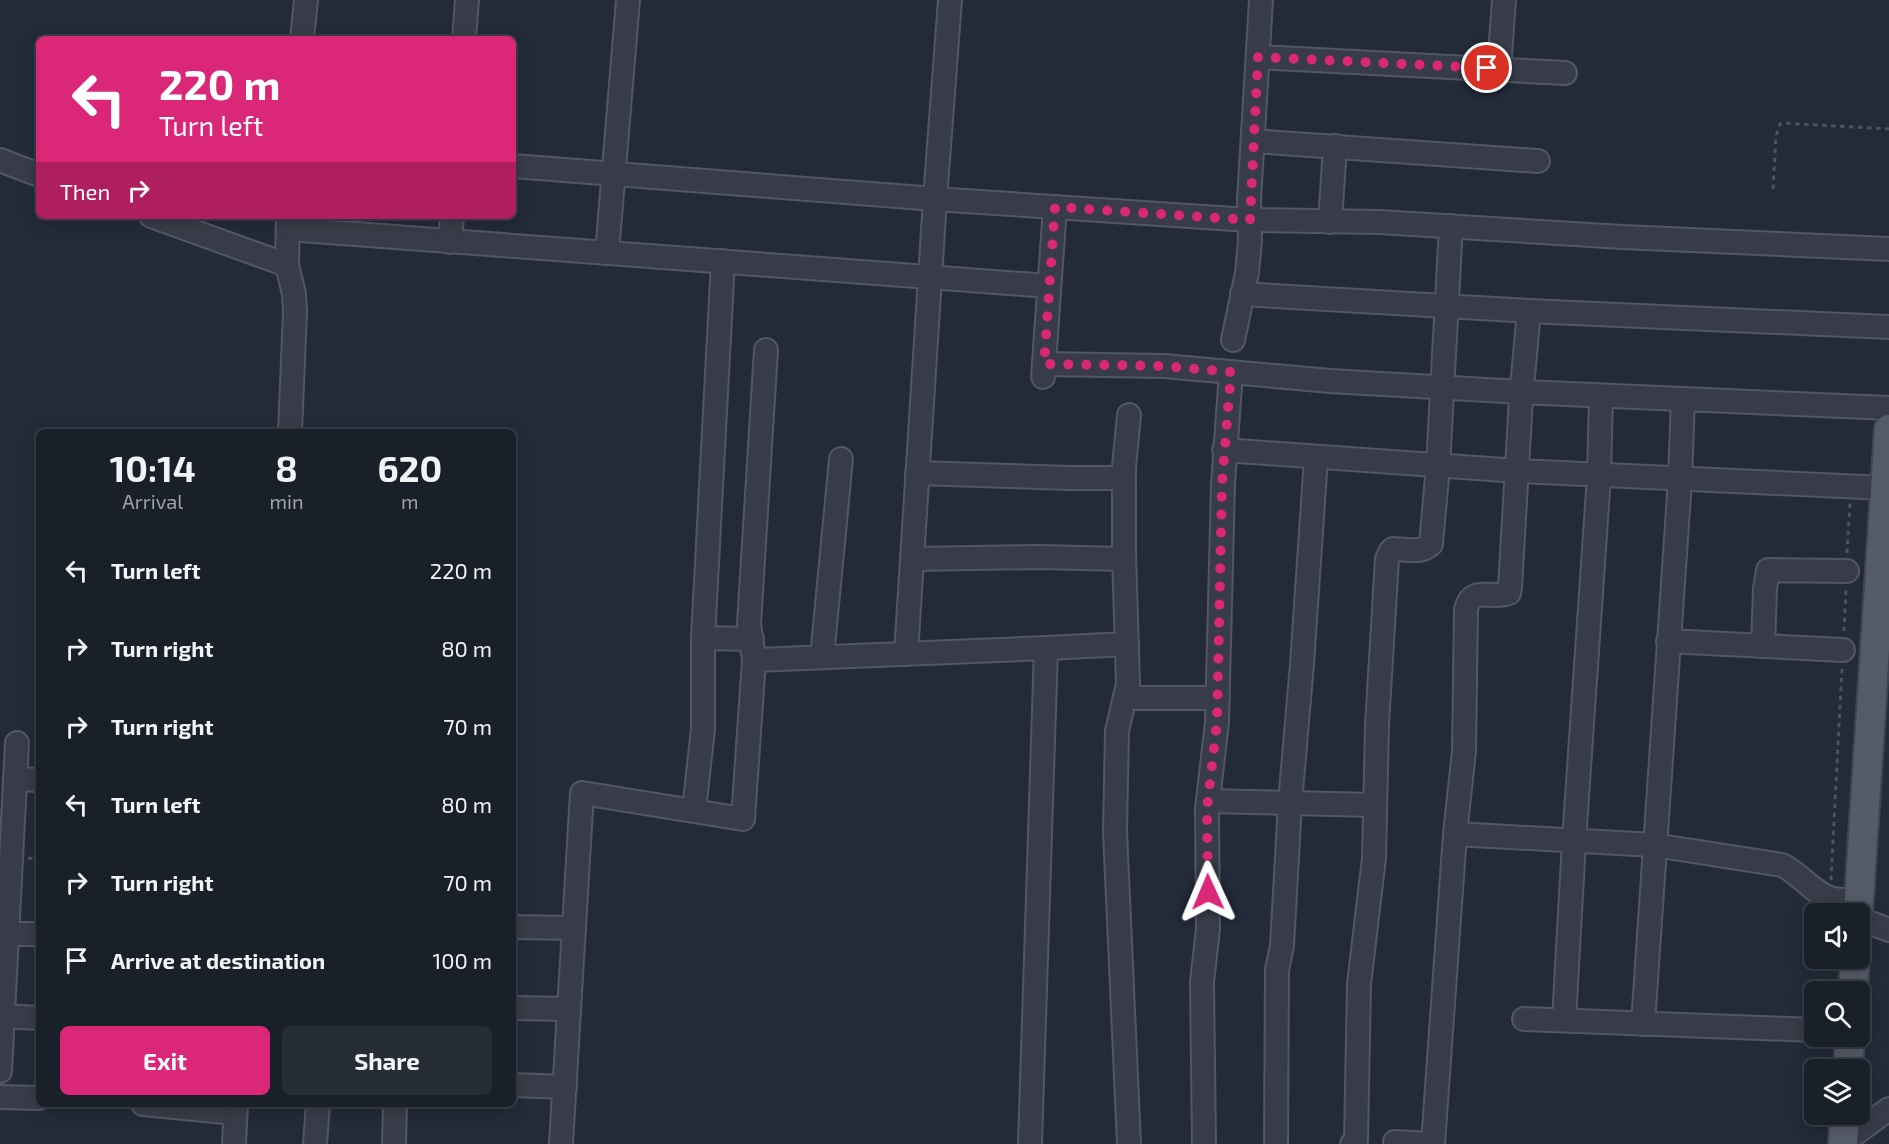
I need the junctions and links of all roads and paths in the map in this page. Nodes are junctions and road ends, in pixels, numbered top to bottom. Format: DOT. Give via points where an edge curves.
graph roads {
  1 [pos="306,0"];
  2 [pos="467,0"];
  3 [pos="628,0"];
  4 [pos="950,0"];
  5 [pos="1261,0"];
  6 [pos="1504,0"];
  7 [pos="302,36"];
  8 [pos="464,36"];
  9 [pos="1258,57"];
  10 [pos="1499,69"];
  11 [pos="1565,74"];
  12 [pos="1889,129"];
  13 [pos="1253,141"];
  14 [pos="1335,146"];
  15 [pos="0,160"];
  16 [pos="1538,161"];
  17 [pos="516,166"];
  18 [pos="36,174"];
  19 [pos="615,174"];
  20 [pos="1773,189"];
  21 [pos="935,199"];
  22 [pos="1055,207"];
  23 [pos="159,219"];
  24 [pos="452,219"];
  25 [pos="1250,220"];
  26 [pos="288,222"];
  27 [pos="1330,222"];
  28 [pos="1452,226"];
  29 [pos="450,242"];
  30 [pos="1889,249"];
  31 [pos="607,253"];
  32 [pos="723,261"];
  33 [pos="287,265"];
  34 [pos="930,276"];
  35 [pos="1049,286"];
  36 [pos="1242,294"];
  37 [pos="1446,306"];
  38 [pos="1529,311"];
  39 [pos="1889,327"];
  40 [pos="1233,340"];
  41 [pos="766,350"];
  42 [pos="1231,372"];
  43 [pos="1441,388"];
  44 [pos="1521,392"];
  45 [pos="1601,396"];
  46 [pos="1683,399"];
  47 [pos="1889,408"];
  48 [pos="1129,415"];
  49 [pos="290,429"];
  50 [pos="1889,429"];
  51 [pos="1224,450"];
  52 [pos="1316,458"];
  53 [pos="841,459"];
  54 [pos="1438,466"];
  55 [pos="1518,471"];
  56 [pos="917,473"];
  57 [pos="1599,476"];
  58 [pos="1124,478"];
  59 [pos="1680,480"];
  60 [pos="1851,486"];
  61 [pos="1885,488"];
  62 [pos="912,559"];
  63 [pos="1124,559"];
  64 [pos="1846,571"];
  65 [pos="703,638"];
  66 [pos="1668,641"];
  67 [pos="1127,645"];
  68 [pos="1763,646"];
  69 [pos="1046,648"];
  70 [pos="753,649"];
  71 [pos="1843,650"];
  72 [pos="906,654"];
  73 [pos="822,657"];
  74 [pos="1125,698"];
  75 [pos="1218,698"];
  76 [pos="17,743"];
  77 [pos="15,779"];
  78 [pos="36,780"];
  79 [pos="1208,801"];
  80 [pos="1290,803"];
  81 [pos="1374,805"];
  82 [pos="694,810"];
  83 [pos="1455,834"];
  84 [pos="1574,841"];
  85 [pos="1654,845"];
  86 [pos="1831,898"];
  87 [pos="1842,903"];
  88 [pos="1859,903"];
  89 [pos="1870,918"];
  90 [pos="516,927"];
  91 [pos="574,928"];
  92 [pos="1889,930"];
  93 [pos="4,934"];
  94 [pos="36,934"];
  95 [pos="516,1008"];
  96 [pos="569,1009"];
  97 [pos="3,1016"];
  98 [pos="36,1018"];
  99 [pos="1524,1019"];
  100 [pos="1564,1020"];
  101 [pos="1643,1024"];
  102 [pos="1804,1030"];
  103 [pos="0,1071"];
  104 [pos="516,1085"];
  105 [pos="565,1087"];
  106 [pos="0,1096"];
  107 [pos="36,1098"];
  108 [pos="212,1107"];
  109 [pos="318,1107"];
  110 [pos="395,1107"];
  111 [pos="235,1108"];
  112 [pos="1889,1109"];
  113 [pos="1844,1125"];
  114 [pos="1395,1142"];
  115 [pos="234,1144"];
  116 [pos="315,1144"];
  117 [pos="394,1144"];
  118 [pos="561,1144"];
  119 [pos="1030,1144"];
  120 [pos="1129,1144"];
  121 [pos="1204,1144"];
  122 [pos="1276,1144"];
  123 [pos="1352,1144"];
  124 [pos="1432,1144"];
  125 [pos="1843,1144"];
  1 -- 7 [label="street"];
  2 -- 8 [label="street"];
  3 -- 19 [label="street"];
  4 -- 21 [label="street"];
  5 -- 9 [label="street"];
  6 -- 10 [label="street"];
  9 -- 10 [label="street"];
  9 -- 13 [label="street"];
  10 -- 11 [label="street"];
  12 -- 20 [label="path" via="1780,124"];
  13 -- 14 [label="street"];
  13 -- 25 [label="street"];
  14 -- 16 [label="street"];
  14 -- 27 [label="street"];
  15 -- 18 [label="street"];
  17 -- 19 [label="street"];
  19 -- 21 [label="street"];
  19 -- 31 [label="street"];
  21 -- 22 [label="street"];
  21 -- 34 [label="street"];
  22 -- 25 [label="street"];
  22 -- 35 [label="street"];
  23 -- 33 [label="street"];
  24 -- 29 [label="street"];
  25 -- 27 [label="street"];
  25 -- 36 [label="street"];
  26 -- 29 [label="street"];
  26 -- 33 [label="street"];
  27 -- 28 [label="street"];
  28 -- 30 [label="street"];
  28 -- 37 [label="street"];
  29 -- 31 [label="street"];
  31 -- 32 [label="street"];
  32 -- 34 [label="street"];
  32 -- 65 [label="street"];
  33 -- 49 [label="street" via="295,311"];
  34 -- 35 [label="street"];
  34 -- 56 [label="street"];
  35 -- 42 [label="street" via="1043,370 1164,366"];
  36 -- 37 [label="street"];
  36 -- 40 [label="street"];
  37 -- 38 [label="street"];
  37 -- 43 [label="street"];
  38 -- 39 [label="street"];
  38 -- 44 [label="street"];
  41 -- 70 [label="street" via="749,624"];
  42 -- 43 [label="street"];
  42 -- 51 [label="street"];
  43 -- 44 [label="street"];
  43 -- 54 [label="street"];
  44 -- 45 [label="street"];
  44 -- 55 [label="street"];
  45 -- 46 [label="street"];
  45 -- 57 [label="street"];
  46 -- 47 [label="street"];
  46 -- 59 [label="street"];
  48 -- 58 [label="street"];
  50 -- 61 [label="main road"];
  51 -- 52 [label="street"];
  51 -- 75 [label="street"];
  52 -- 54 [label="street"];
  52 -- 80 [label="street"];
  53 -- 73 [label="street"];
  54 -- 55 [label="street"];
  54 -- 81 [label="street" via="1431,544 1419,550 1393,549 1387,559"];
  55 -- 57 [label="street"];
  55 -- 83 [label="street" via="1509,592 1476,594 1466,609 1464,752"];
  56 -- 58 [label="street"];
  56 -- 62 [label="street"];
  57 -- 59 [label="street"];
  57 -- 84 [label="street"];
  58 -- 63 [label="street"];
  59 -- 60 [label="street"];
  59 -- 66 [label="street"];
  60 -- 61 [label="street"];
  60 -- 64 [label="path"];
  61 -- 88 [label="main road"];
  62 -- 63 [label="street"];
  62 -- 72 [label="street"];
  63 -- 67 [label="street"];
  64 -- 68 [label="street" via="1768,570"];
  64 -- 71 [label="path"];
  65 -- 70 [label="street"];
  65 -- 82 [label="street" via="703,729"];
  66 -- 68 [label="street"];
  66 -- 85 [label="street"];
  67 -- 69 [label="street"];
  67 -- 74 [label="street"];
  68 -- 71 [label="street"];
  69 -- 72 [label="street"];
  69 -- 119 [label="street"];
  70 -- 73 [label="street"];
  70 -- 82 [label="street" via="743,819"];
  71 -- 86 [label="path"];
  72 -- 73 [label="street"];
  74 -- 75 [label="street"];
  74 -- 120 [label="street" via="1117,731 1115,831"];
  75 -- 79 [label="street"];
  76 -- 77 [label="street"];
  77 -- 78 [label="street"];
  77 -- 93 [label="street"];
  79 -- 80 [label="street"];
  79 -- 121 [label="street" via="1208,928 1202,982"];
  80 -- 81 [label="street"];
  80 -- 122 [label="street" via="1282,946 1277,970"];
  81 -- 123 [label="street" via="1374,858 1359,984 1356,1140"];
  82 -- 91 [label="street" via="582,793"];
  83 -- 84 [label="street"];
  83 -- 124 [label="street"];
  84 -- 85 [label="street"];
  84 -- 100 [label="street"];
  85 -- 86 [label="street" via="1782,865"];
  85 -- 101 [label="street"];
  86 -- 87 [label="street"];
  89 -- 92 [label="street"];
  90 -- 91 [label="street"];
  91 -- 96 [label="street"];
  93 -- 94 [label="street"];
  93 -- 97 [label="street"];
  95 -- 96 [label="street"];
  96 -- 105 [label="street"];
  97 -- 98 [label="street"];
  97 -- 103 [label="street"];
  99 -- 100 [label="street"];
  100 -- 101 [label="street"];
  101 -- 102 [label="street"];
  104 -- 105 [label="street"];
  105 -- 118 [label="street"];
  106 -- 107 [label="street"];
  108 -- 111 [label="street"];
  109 -- 116 [label="street"];
  110 -- 117 [label="street"];
  111 -- 115 [label="street"];
  112 -- 125 [label="street"];
  113 -- 125 [label="main road"];
  114 -- 124 [label="street"];
}
